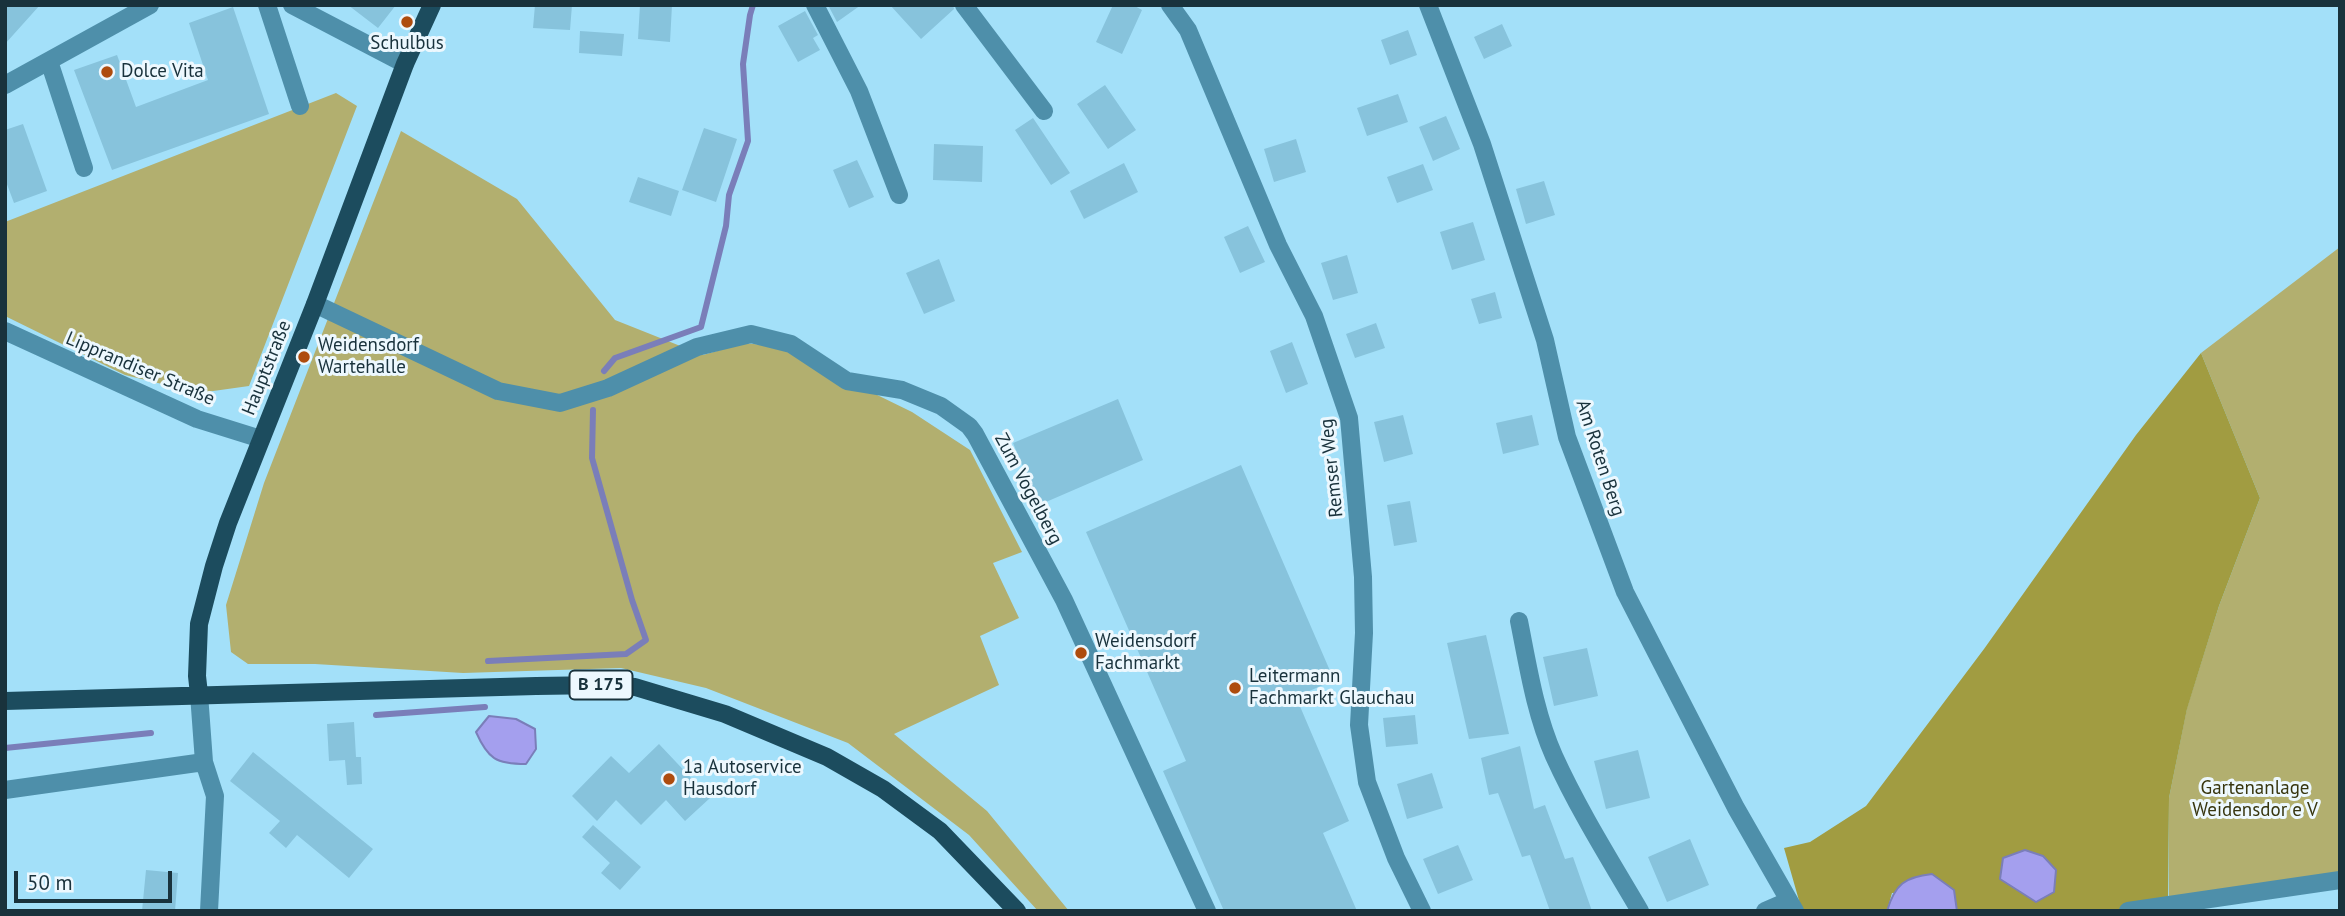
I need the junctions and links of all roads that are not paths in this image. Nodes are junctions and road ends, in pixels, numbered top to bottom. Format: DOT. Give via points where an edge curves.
graph roads {
  1 [pos="150,5"];
  2 [pos="267,5"];
  3 [pos="292,5"];
  4 [pos="432,5"];
  5 [pos="815,5"];
  6 [pos="964,5"];
  7 [pos="1170,5"];
  8 [pos="1428,5"];
  9 [pos="49,61"];
  10 [pos="405,64"];
  11 [pos="5,85"];
  12 [pos="300,106"];
  13 [pos="1044,111"];
  14 [pos="84,168"];
  15 [pos="900,195"];
  16 [pos="315,304"];
  17 [pos="5,331"];
  18 [pos="261,439"];
  19 [pos="1519,621"];
  20 [pos="199,694"];
  21 [pos="5,701"];
  22 [pos="204,762"];
  23 [pos="5,790"];
  24 [pos="2340,880"];
  25 [pos="1792,906"];
  26 [pos="209,911"];
  27 [pos="1017,911"];
  28 [pos="1208,911"];
  29 [pos="1422,911"];
  30 [pos="1640,911"];
  31 [pos="1765,911"];
  32 [pos="2128,911"];
  1 -- 9 [label="street"];
  2 -- 12 [label="street"];
  3 -- 10 [label="street"];
  4 -- 10 [label="main road, Hauptstraße"];
  5 -- 15 [label="street" via="859,91"];
  6 -- 13 [label="street"];
  7 -- 29 [label="street, Remser Weg" via="1188,30 1278,245 1314,316 1349,418 1363,577 1360,725 1367,782"];
  8 -- 25 [label="street, Am Roten Berg" via="1482,144 1545,340 1567,437 1625,592"];
  9 -- 11 [label="street"];
  9 -- 14 [label="street"];
  10 -- 16 [label="main road, Hauptstraße"];
  16 -- 18 [label="main road, Hauptstraße"];
  16 -- 28 [label="street, Zum Vogelberg" via="499,391 560,403 608,388 697,347 751,334 791,344 847,381 902,390 941,406 975,434 1064,600"];
  17 -- 18 [label="street, Lipprandiser Straße" via="197,419"];
  18 -- 20 [label="main road, Hauptstraße" via="211,578 200,624"];
  19 -- 30 [label="street" via="1534,695 1553,754"];
  20 -- 21 [label="main road, B 175"];
  20 -- 22 [label="street"];
  20 -- 27 [label="main road, B 175" via="635,687 725,714 827,757 883,789 940,831"];
  22 -- 23 [label="street"];
  22 -- 26 [label="street" via="215,796"];
  24 -- 32 [label="street"];
  25 -- 31 [label="street"];
}
